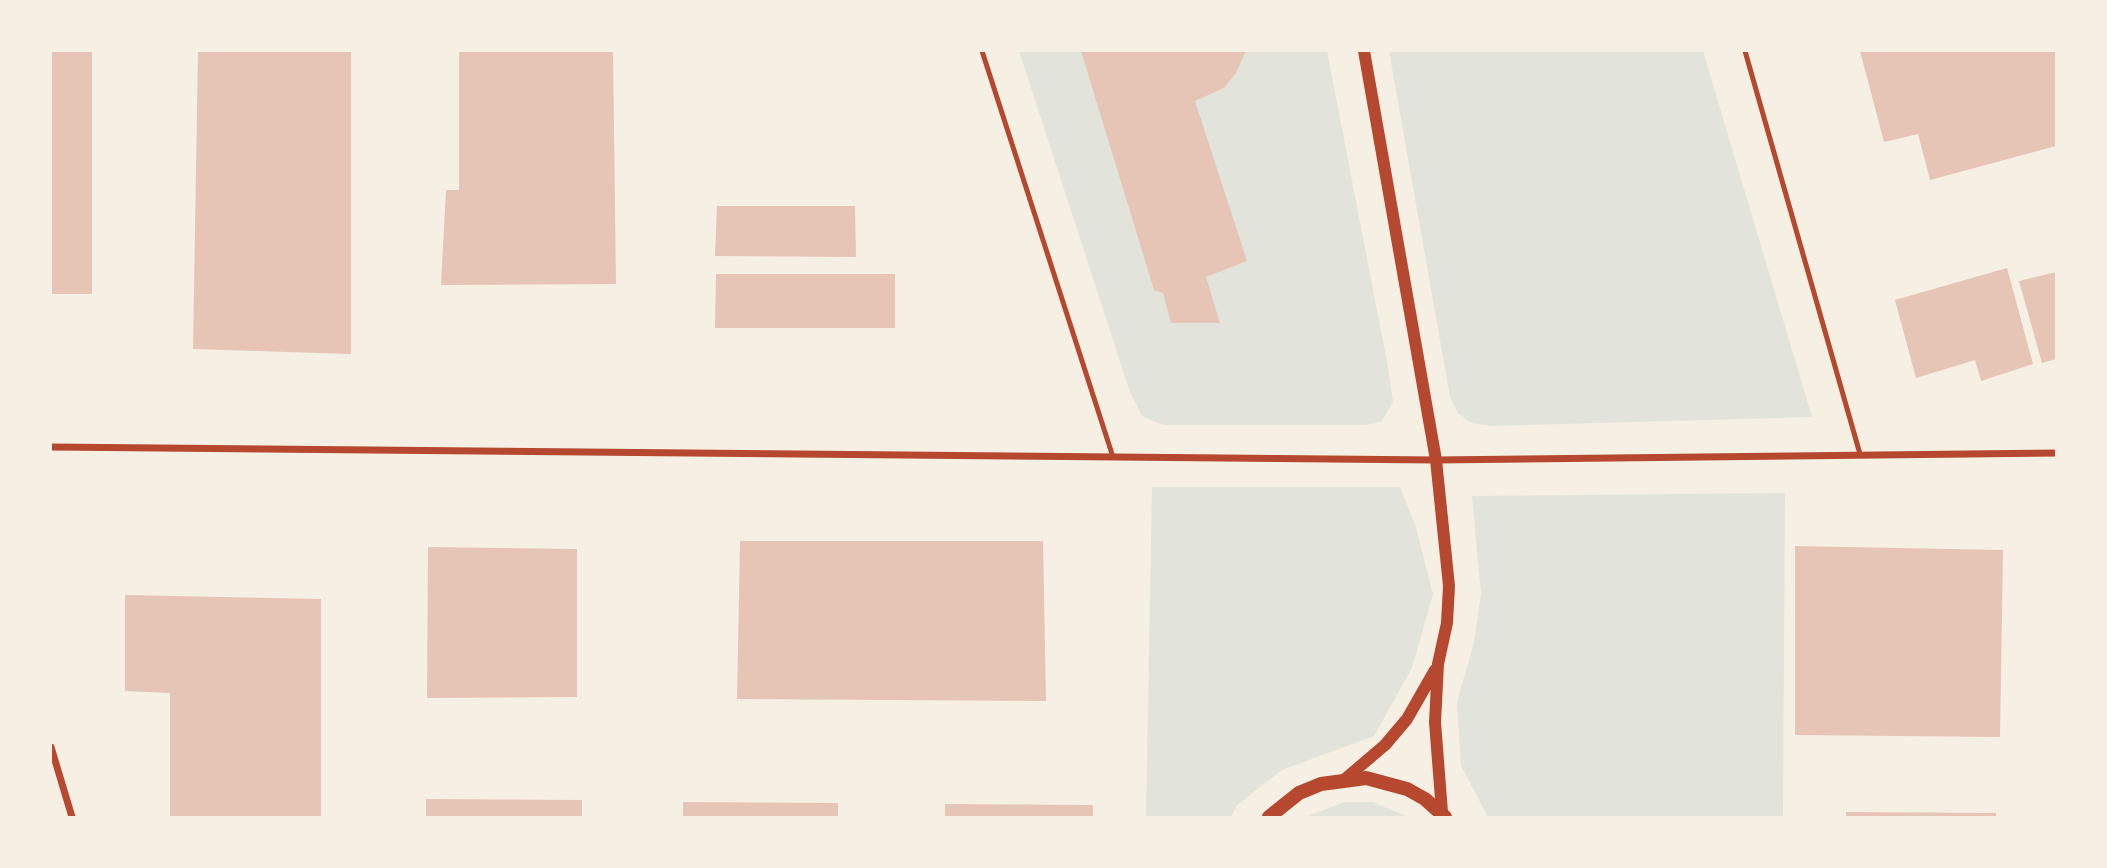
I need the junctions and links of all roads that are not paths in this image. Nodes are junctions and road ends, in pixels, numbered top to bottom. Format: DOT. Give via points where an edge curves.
graph roads {
  1 [pos="982,51"];
  2 [pos="1364,51"];
  3 [pos="1745,51"];
  4 [pos="51,447"];
  5 [pos="2056,453"];
  6 [pos="1860,454"];
  7 [pos="1113,457"];
  8 [pos="1436,460"];
  9 [pos="1438,664"];
  10 [pos="51,747"];
  11 [pos="1345,779"];
  12 [pos="1443,815"];
  13 [pos="72,817"];
  14 [pos="1269,817"];
  1 -- 7 [label="lane"];
  2 -- 8 [label="street"];
  3 -- 6 [label="lane"];
  4 -- 7 [label="street"];
  5 -- 6 [label="street"];
  6 -- 8 [label="street"];
  7 -- 8 [label="street"];
  8 -- 9 [label="street" via="1449,586"];
  9 -- 11 [label="street" via="1407,719 1385,746"];
  9 -- 12 [label="street" via="1436,746"];
  10 -- 13 [label="street"];
  11 -- 12 [label="main road" via="1366,778 1397,786 1425,799"];
  11 -- 14 [label="main road" via="1299,793"];
}
